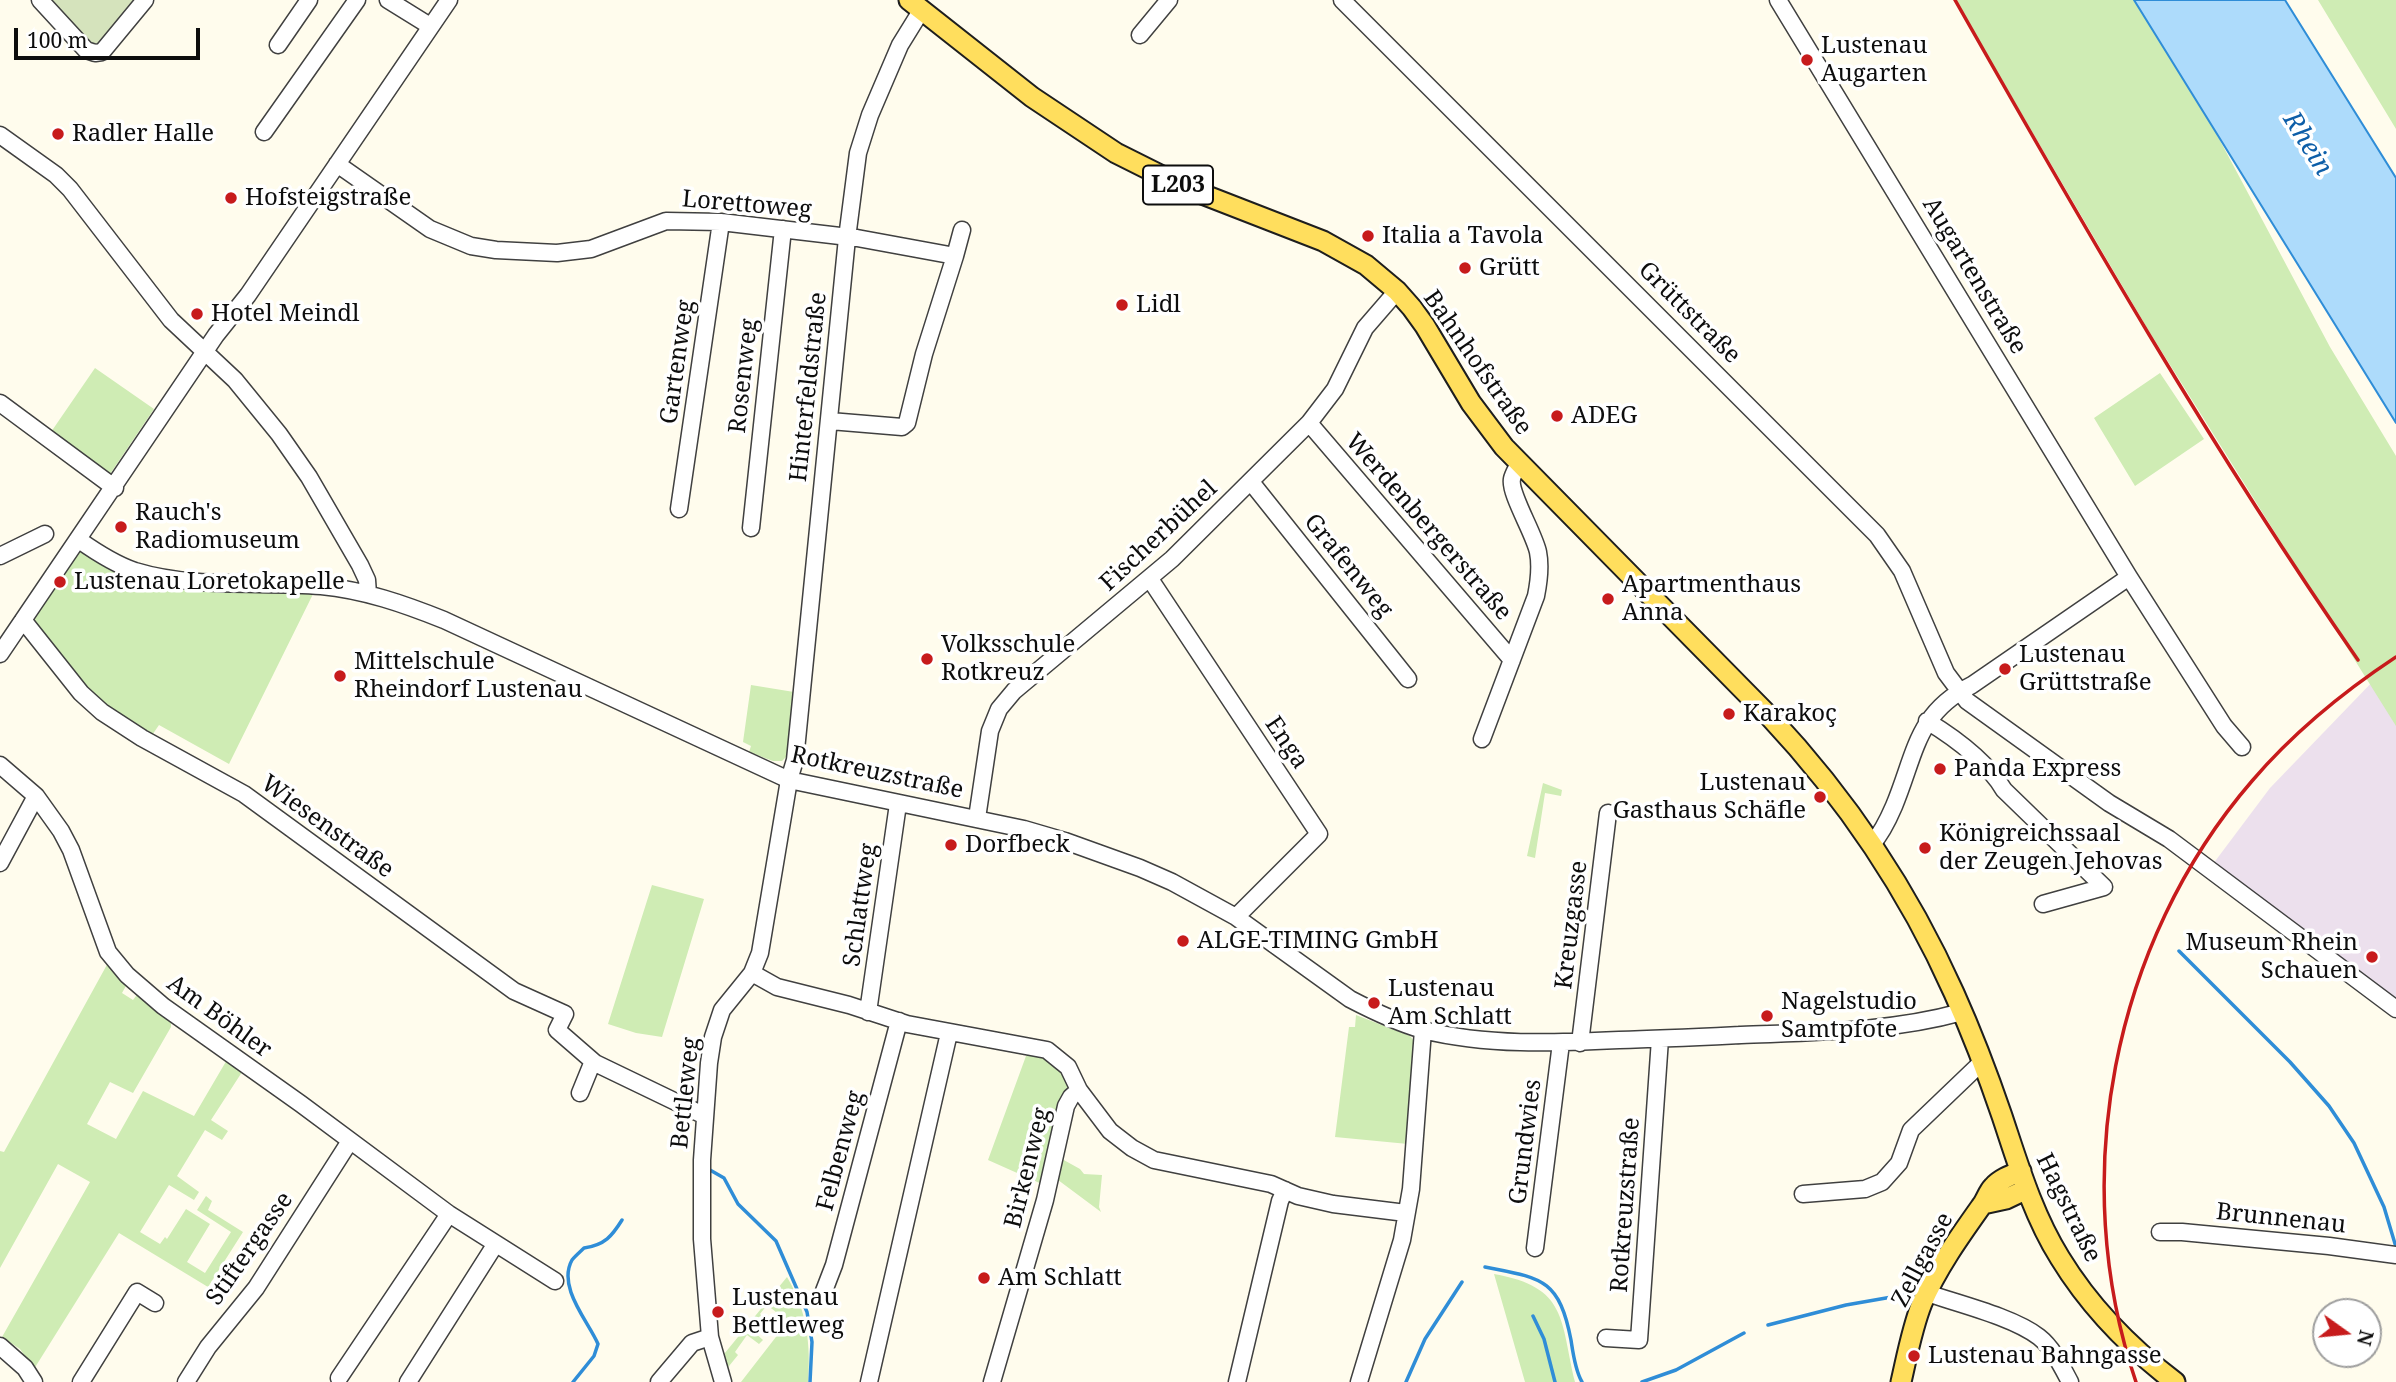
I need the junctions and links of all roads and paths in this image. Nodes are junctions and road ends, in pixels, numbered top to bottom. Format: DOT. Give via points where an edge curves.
graph roads {
  1 [pos="40,0"];
  2 [pos="145,0"];
  3 [pos="309,0"];
  4 [pos="358,0"];
  5 [pos="388,0"];
  6 [pos="449,0"];
  7 [pos="1169,0"];
  8 [pos="1342,0"];
  9 [pos="1778,0"];
  10 [pos="915,5"];
  11 [pos="430,26"];
  12 [pos="1140,35"];
  13 [pos="278,45"];
  14 [pos="264,132"];
  15 [pos="0,135"];
  16 [pos="337,164"];
  17 [pos="721,222"];
  18 [pos="783,229"];
  19 [pos="962,230"];
  20 [pos="847,238"];
  21 [pos="955,256"];
  22 [pos="1397,291"];
  23 [pos="206,354"];
  24 [pos="0,403"];
  25 [pos="830,421"];
  26 [pos="1309,423"];
  27 [pos="1519,463"];
  28 [pos="1251,482"];
  29 [pos="114,488"];
  30 [pos="680,509"];
  31 [pos="751,528"];
  32 [pos="45,534"];
  33 [pos="79,540"];
  34 [pos="0,556"];
  35 [pos="2129,577"];
  36 [pos="1150,579"];
  37 [pos="368,594"];
  38 [pos="23,620"];
  39 [pos="0,654"];
  40 [pos="1512,660"];
  41 [pos="1408,679"];
  42 [pos="1959,692"];
  43 [pos="1927,721"];
  44 [pos="1482,739"];
  45 [pos="2242,747"];
  46 [pos="0,765"];
  47 [pos="789,780"];
  48 [pos="36,796"];
  49 [pos="898,804"];
  50 [pos="1608,813"];
  51 [pos="976,818"];
  52 [pos="1872,844"];
  53 [pos="0,863"];
  54 [pos="2043,904"];
  55 [pos="1236,917"];
  56 [pos="752,973"];
  57 [pos="2396,1009"];
  58 [pos="868,1012"];
  59 [pos="1962,1012"];
  60 [pos="899,1021"];
  61 [pos="1423,1030"];
  62 [pos="949,1032"];
  63 [pos="1660,1040"];
  64 [pos="1561,1043"];
  65 [pos="1580,1043"];
  66 [pos="1982,1062"];
  67 [pos="595,1063"];
  68 [pos="1079,1090"];
  69 [pos="580,1093"];
  70 [pos="705,1116"];
  71 [pos="350,1140"];
  72 [pos="2024,1180"];
  73 [pos="1285,1190"];
  74 [pos="1803,1194"];
  75 [pos="1406,1213"];
  76 [pos="449,1214"];
  77 [pos="2160,1232"];
  78 [pos="495,1245"];
  79 [pos="1535,1248"];
  80 [pos="2391,1254"];
  81 [pos="555,1281"];
  82 [pos="824,1292"];
  83 [pos="1927,1293"];
  84 [pos="155,1303"];
  85 [pos="710,1337"];
  86 [pos="1606,1338"];
  87 [pos="0,1346"];
  88 [pos="339,1378"];
  89 [pos="34,1382"];
  90 [pos="81,1382"];
  91 [pos="186,1382"];
  92 [pos="408,1382"];
  93 [pos="659,1382"];
  94 [pos="723,1382"];
  95 [pos="869,1382"];
  96 [pos="992,1382"];
  97 [pos="1237,1382"];
  98 [pos="1359,1382"];
  99 [pos="1901,1382"];
  100 [pos="2070,1382"];
  101 [pos="2175,1382"];
  1 -- 2 [label="street" via="86,50 95,53 102,52"];
  3 -- 13 [label="street"];
  4 -- 14 [label="street"];
  5 -- 11 [label="street"];
  6 -- 11 [label="street"];
  7 -- 12 [label="street"];
  8 -- 42 [label="street, Grüttstraße" via="1877,535 1902,571 1946,673"];
  9 -- 35 [label="street, Augartenstraße"];
  10 -- 20 [label="street, Hinterfeldstraße" via="858,153"];
  10 -- 22 [label="main road, Bahnhofstraße / L203" via="1032,97 1116,153 1184,187 1324,241 1366,265"];
  11 -- 16 [label="street"];
  15 -- 23 [label="street" via="70,189 149,294"];
  16 -- 17 [label="street, Lorettoweg" via="430,229 496,250 538,254 591,249 666,221"];
  16 -- 23 [label="street"];
  17 -- 18 [label="street, Lorettoweg"];
  17 -- 30 [label="street, Gartenweg"];
  18 -- 20 [label="street, Lorettoweg"];
  18 -- 31 [label="street, Rosenweg"];
  19 -- 21 [label="street"];
  20 -- 21 [label="street, Lorettoweg"];
  20 -- 25 [label="street, Hinterfeldstraße"];
  21 -- 25 [label="street" via="907,423"];
  22 -- 26 [label="street, Fischerbühel" via="1365,328 1335,389"];
  22 -- 27 [label="main road, Bahnhofstraße / L203" via="1425,326 1471,402"];
  23 -- 29 [label="street"];
  23 -- 37 [label="street" via="235,380 309,477 364,571"];
  24 -- 29 [label="street"];
  25 -- 47 [label="street, Hinterfeldstraße" via="795,760"];
  26 -- 28 [label="street, Fischerbühel"];
  26 -- 40 [label="street, Werdenbergerstraße"];
  27 -- 40 [label="street, Werdenbergerstraße" via="1513,488 1533,533 1539,578"];
  27 -- 52 [label="main road, Bahnhofstraße / L203" via="1801,751"];
  28 -- 36 [label="street, Fischerbühel"];
  28 -- 41 [label="street, Grafenweg"];
  29 -- 33 [label="street"];
  32 -- 34 [label="street"];
  33 -- 37 [label="street, Rotkreuzstraße" via="122,566 162,577 321,586"];
  33 -- 38 [label="street"];
  35 -- 42 [label="street"];
  35 -- 45 [label="street, Augartenstraße" via="2223,725"];
  36 -- 51 [label="street, Fischerbühel" via="1014,691 999,709 990,732"];
  36 -- 55 [label="street, Enga" via="1319,834"];
  37 -- 47 [label="street, Rotkreuzstraße" via="444,620"];
  38 -- 39 [label="street"];
  38 -- 67 [label="street, Wiesenstraße" via="81,693 102,712 244,794 514,991 565,1014 557,1030"];
  40 -- 44 [label="street, Werdenbergerstraße"];
  42 -- 43 [label="street"];
  42 -- 57 [label="street" via="2109,803 2169,839"];
  43 -- 52 [label="street" via="1889,817"];
  43 -- 54 [label="street" via="1997,778 2104,887"];
  46 -- 48 [label="street, Am Böhler"];
  47 -- 49 [label="street, Rotkreuzstraße"];
  47 -- 56 [label="street, Bettleweg" via="760,953"];
  48 -- 53 [label="street"];
  48 -- 71 [label="street, Am Böhler" via="71,850 108,952 127,975 163,1006"];
  49 -- 51 [label="street, Rotkreuzstraße"];
  49 -- 58 [label="street, Schlattweg"];
  50 -- 65 [label="street, Kreuzgasse"];
  51 -- 55 [label="street, Rotkreuzstraße" via="1103,854 1172,882"];
  52 -- 59 [label="main road, Hagstraße / L203" via="1932,946"];
  55 -- 61 [label="street, Rotkreuzstraße" via="1350,999"];
  56 -- 58 [label="street" via="776,987"];
  56 -- 70 [label="street, Bettleweg" via="716,1024"];
  58 -- 60 [label="street"];
  59 -- 63 [label="street, Rotkreuzstraße" via="1861,1029"];
  59 -- 66 [label="main road, Hagstraße / L203"];
  60 -- 62 [label="street"];
  60 -- 82 [label="street, Felbenweg"];
  61 -- 64 [label="street, Rotkreuzstraße" via="1468,1038"];
  61 -- 75 [label="street"];
  62 -- 68 [label="street" via="1047,1050 1068,1066"];
  62 -- 95 [label="street"];
  63 -- 65 [label="street, Rotkreuzstraße"];
  63 -- 86 [label="street, Rotkreuzstraße" via="1639,1340"];
  64 -- 65 [label="street, Rotkreuzstraße"];
  64 -- 79 [label="street, Grundwies"];
  66 -- 72 [label="main road, Hagstraße / L203"];
  66 -- 74 [label="street" via="1911,1130 1899,1163 1882,1182 1866,1189"];
  67 -- 69 [label="street"];
  67 -- 70 [label="street, Wiesenstraße"];
  68 -- 73 [label="street" via="1110,1131 1154,1160"];
  68 -- 96 [label="street, Birkenweg" via="1066,1107 1045,1200"];
  70 -- 85 [label="street, Bettleweg" via="702,1239"];
  71 -- 76 [label="street, Am Böhler"];
  71 -- 91 [label="street, Stiftergasse" via="254,1290"];
  72 -- 83 [label="main road, Zellgasse" via="2006,1199 1983,1204"];
  72 -- 101 [label="main road, Hagstraße / L203" via="2059,1256 2080,1288 2109,1324"];
  73 -- 75 [label="street" via="1333,1204"];
  73 -- 97 [label="street"];
  75 -- 98 [label="street"];
  76 -- 78 [label="street, Am Böhler"];
  76 -- 88 [label="street"];
  77 -- 80 [label="street, Brunnenau"];
  78 -- 81 [label="street, Am Böhler"];
  78 -- 92 [label="street"];
  83 -- 99 [label="main road, Zellgasse"];
  83 -- 100 [label="street" via="2016,1324 2040,1338"];
  84 -- 90 [label="street" via="137,1292"];
  85 -- 93 [label="street" via="692,1343"];
  85 -- 94 [label="street, Bettleweg"];
  87 -- 89 [label="street"];
}
